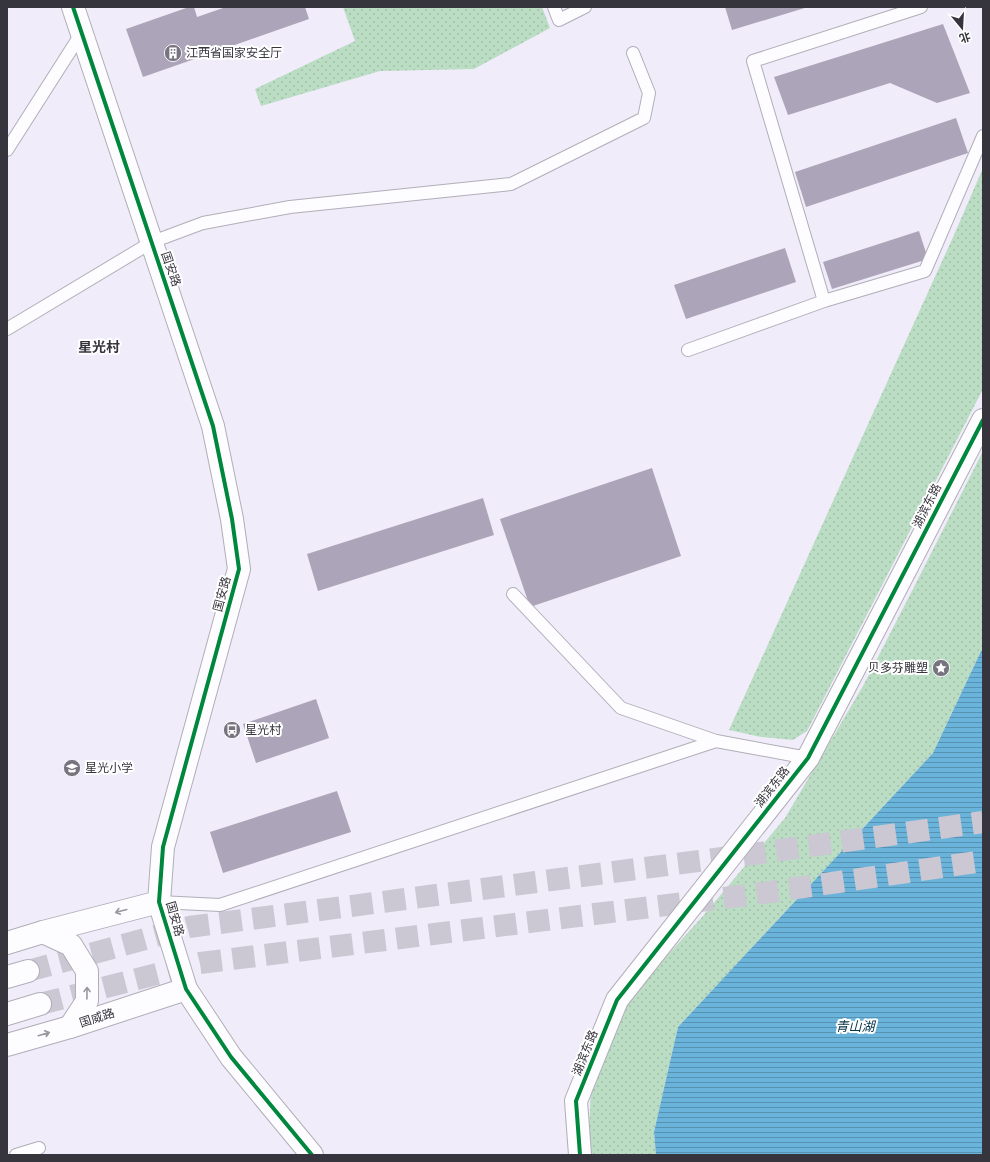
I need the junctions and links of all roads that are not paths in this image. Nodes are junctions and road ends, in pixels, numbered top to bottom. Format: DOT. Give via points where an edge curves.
graph roads {
  1 [pos="73,7"];
  2 [pos="554,7"];
  3 [pos="584,7"];
  4 [pos="921,7"];
  5 [pos="898,10"];
  6 [pos="82,34"];
  7 [pos="633,53"];
  8 [pos="983,136"];
  9 [pos="7,150"];
  10 [pos="152,242"];
  11 [pos="824,301"];
  12 [pos="7,329"];
  13 [pos="688,350"];
  14 [pos="983,420"];
  15 [pos="513,594"];
  16 [pos="716,741"];
  17 [pos="808,758"];
  18 [pos="159,902"];
  19 [pos="43,932"];
  20 [pos="7,944"];
  21 [pos="28,971"];
  22 [pos="7,977"];
  23 [pos="186,989"];
  24 [pos="40,1004"];
  25 [pos="7,1014"];
  26 [pos="70,1027"];
  27 [pos="7,1045"];
  28 [pos="39,1148"];
  29 [pos="16,1155"];
  30 [pos="312,1155"];
  31 [pos="580,1155"];
  1 -- 6 [label="street, 国安路"];
  2 -- 3 [label="lane" via="559,20"];
  4 -- 5 [label="lane"];
  5 -- 11 [label="lane" via="753,61"];
  6 -- 9 [label="lane"];
  6 -- 10 [label="street, 国安路"];
  7 -- 10 [label="lane" via="649,93 644,118 511,184 290,207 203,223"];
  8 -- 11 [label="lane" via="925,271"];
  10 -- 12 [label="lane"];
  10 -- 18 [label="street, 国安路" via="213,426 232,519 239,569 163,847"];
  11 -- 13 [label="lane"];
  14 -- 17 [label="street, 湖滨东路"];
  15 -- 16 [label="lane" via="621,708"];
  16 -- 17 [label="lane"];
  16 -- 18 [label="lane" via="220,904"];
  17 -- 31 [label="street, 湖滨东路" via="617,1000 576,1101"];
  18 -- 19 [label="street, one-way"];
  18 -- 23 [label="street, 国安路"];
  19 -- 20 [label="street"];
  26 -- 19 [label="street, one-way" via="87,1001 87,971 71,945"];
  21 -- 22 [label="street"];
  23 -- 26 [label="street, 国威路"];
  23 -- 30 [label="street, 国安路" via="231,1057"];
  24 -- 25 [label="street"];
  27 -- 26 [label="street, 国威路, one-way"];
  28 -- 29 [label="lane"];
}
